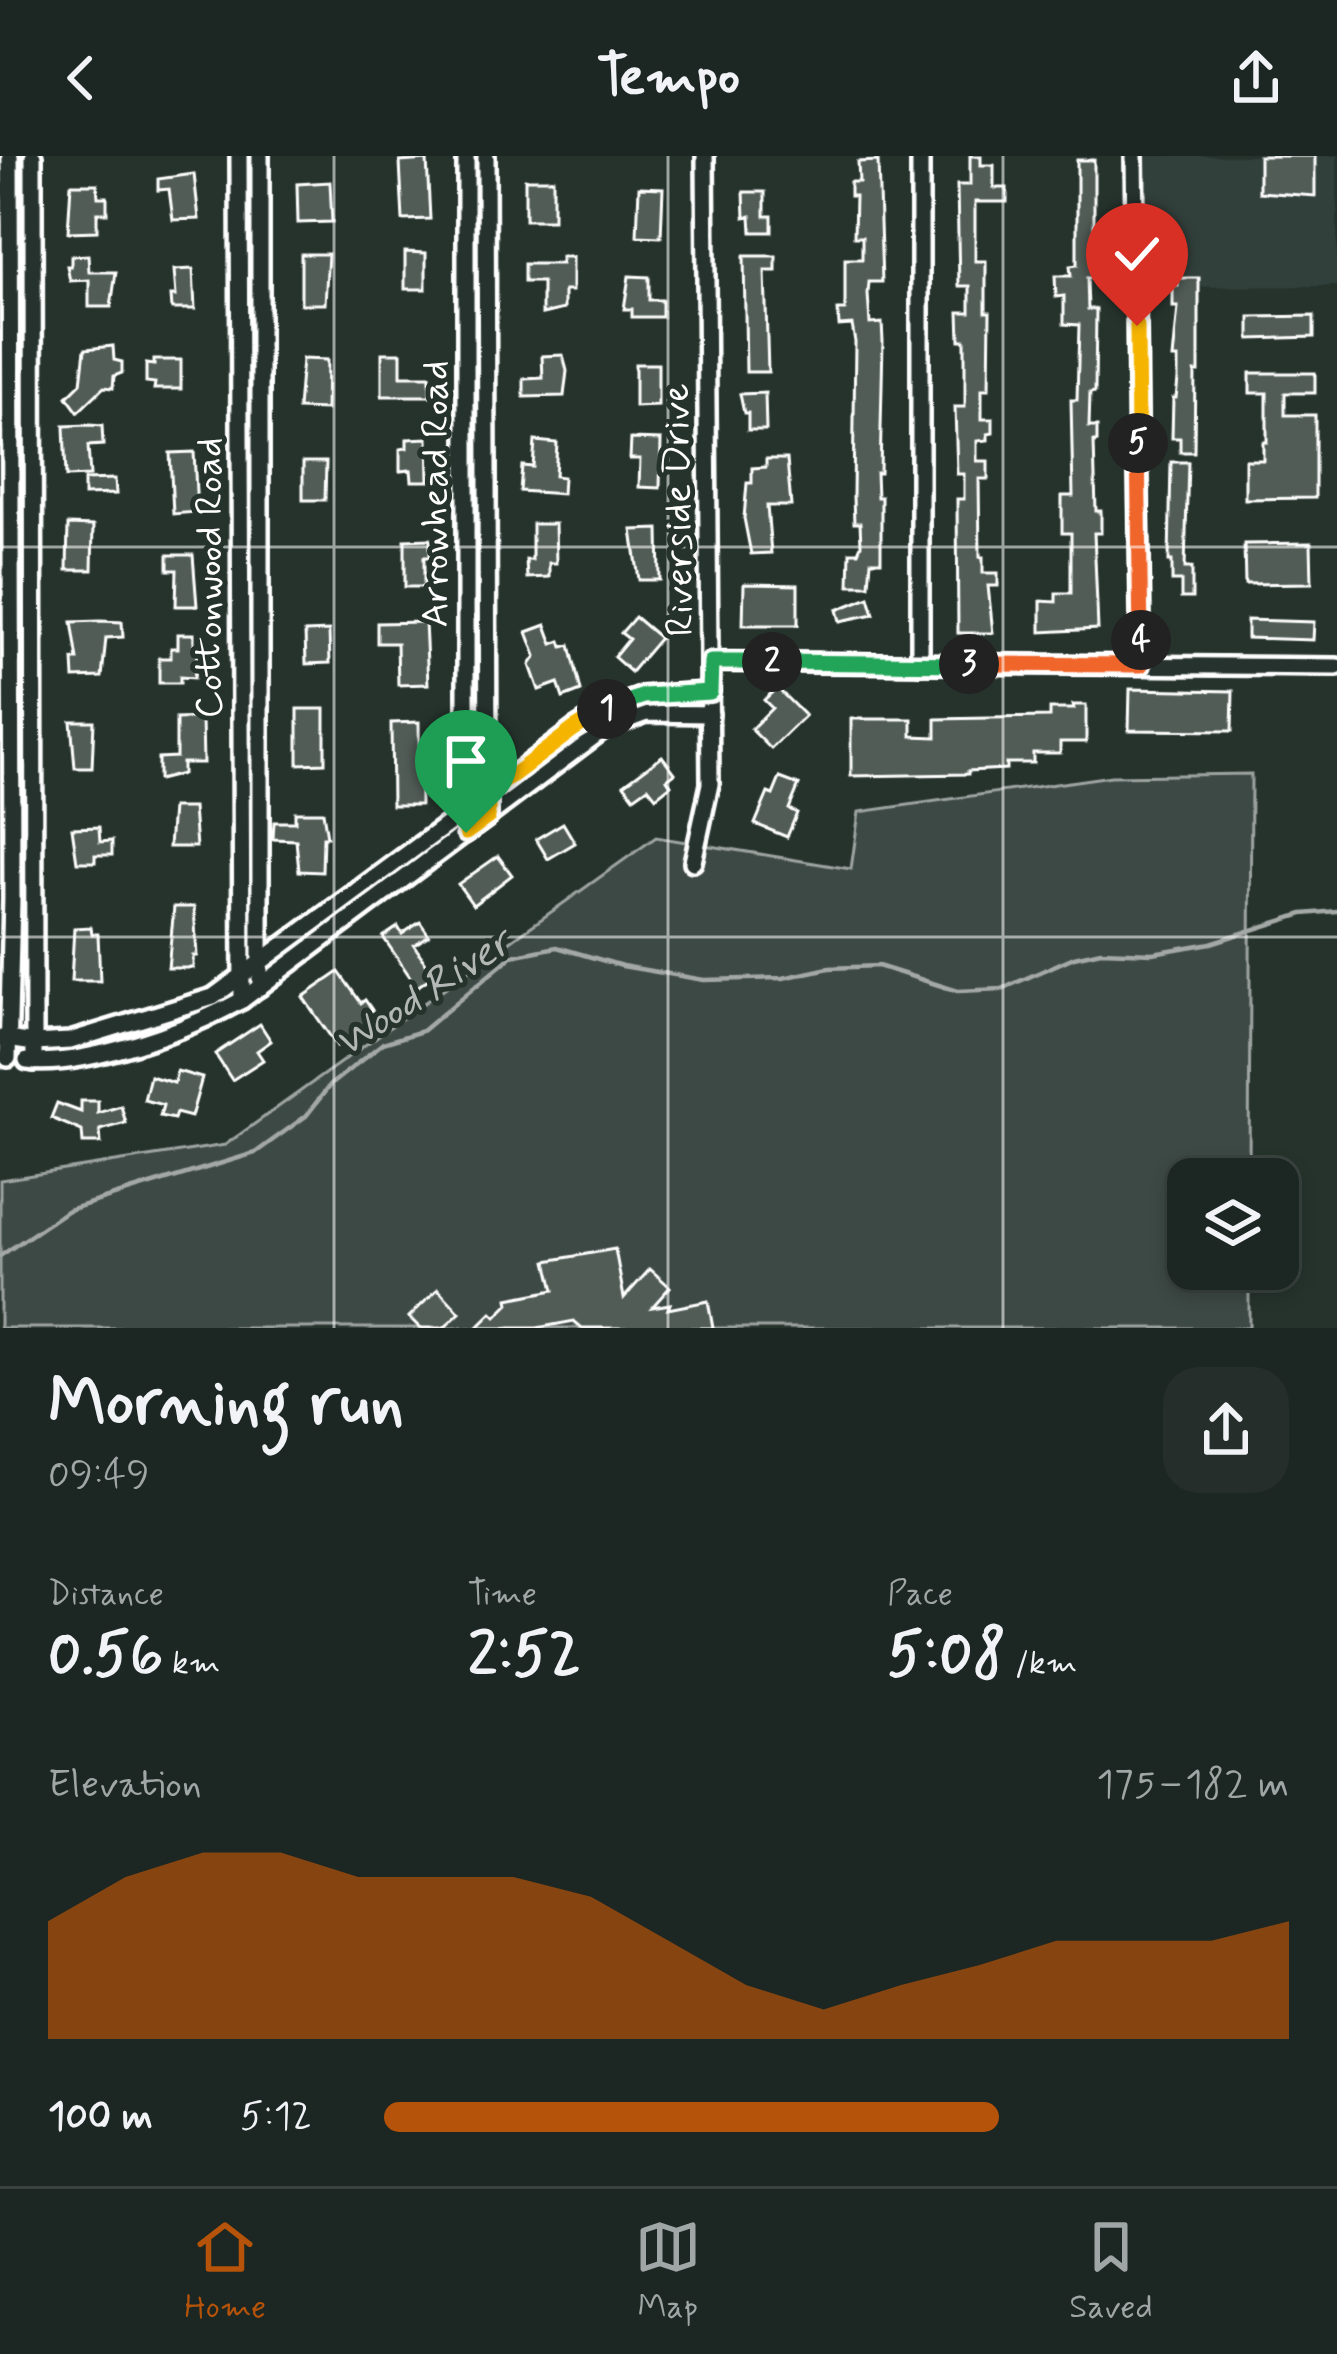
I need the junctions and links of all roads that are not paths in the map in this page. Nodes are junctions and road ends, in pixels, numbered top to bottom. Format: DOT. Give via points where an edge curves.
graph roads {
  1 [pos="10,156"];
  2 [pos="33,156"];
  3 [pos="239,156"];
  4 [pos="260,156"];
  5 [pos="466,156"];
  6 [pos="486,156"];
  7 [pos="705,156"];
  8 [pos="920,156"];
  9 [pos="1135,156"];
  10 [pos="5,252"];
  11 [pos="34,253"];
  12 [pos="711,662"];
  13 [pos="920,664"];
  14 [pos="1141,665"];
  15 [pos="1337,667"];
  16 [pos="710,692"];
  17 [pos="710,714"];
  18 [pos="488,794"];
  19 [pos="466,810"];
  20 [pos="488,817"];
  21 [pos="466,833"];
  22 [pos="693,862"];
  23 [pos="260,964"];
  24 [pos="242,978"];
  25 [pos="260,987"];
  26 [pos="242,1000"];
  27 [pos="4,1039"];
  28 [pos="34,1043"];
  29 [pos="4,1058"];
  30 [pos="34,1062"];
  1 -- 10 [label="street"];
  2 -- 11 [label="street"];
  3 -- 24 [label="street, Cottonwood Road"];
  4 -- 23 [label="street, Cottonwood Road"];
  5 -- 19 [label="street, Arrowhead Road"];
  6 -- 18 [label="street, Arrowhead Road"];
  7 -- 12 [label="street, Riverside Drive"];
  8 -- 13 [label="street"];
  9 -- 14 [label="street"];
  10 -- 11 [label="street"];
  10 -- 27 [label="street" via="12,898"];
  11 -- 28 [label="street"];
  12 -- 13 [label="street"];
  12 -- 16 [label="street, Riverside Drive"];
  13 -- 14 [label="street"];
  14 -- 15 [label="street"];
  16 -- 17 [label="street, Riverside Drive"];
  16 -- 18 [label="street" via="620,702"];
  17 -- 20 [label="street" via="646,713 604,729"];
  17 -- 22 [label="street, Riverside Drive" via="710,784"];
  18 -- 19 [label="street"];
  18 -- 20 [label="street, Arrowhead Road"];
  19 -- 21 [label="street, Arrowhead Road"];
  19 -- 23 [label="street"];
  20 -- 21 [label="street"];
  21 -- 25 [label="street"];
  23 -- 24 [label="street"];
  23 -- 25 [label="street, Cottonwood Road"];
  24 -- 26 [label="street, Cottonwood Road"];
  24 -- 28 [label="street" via="185,1008 70,1041"];
  25 -- 26 [label="street"];
  26 -- 30 [label="street" via="200,1023"];
  27 -- 28 [label="street"];
  27 -- 29 [label="street"];
  28 -- 30 [label="street"];
  29 -- 30 [label="street"];
}
